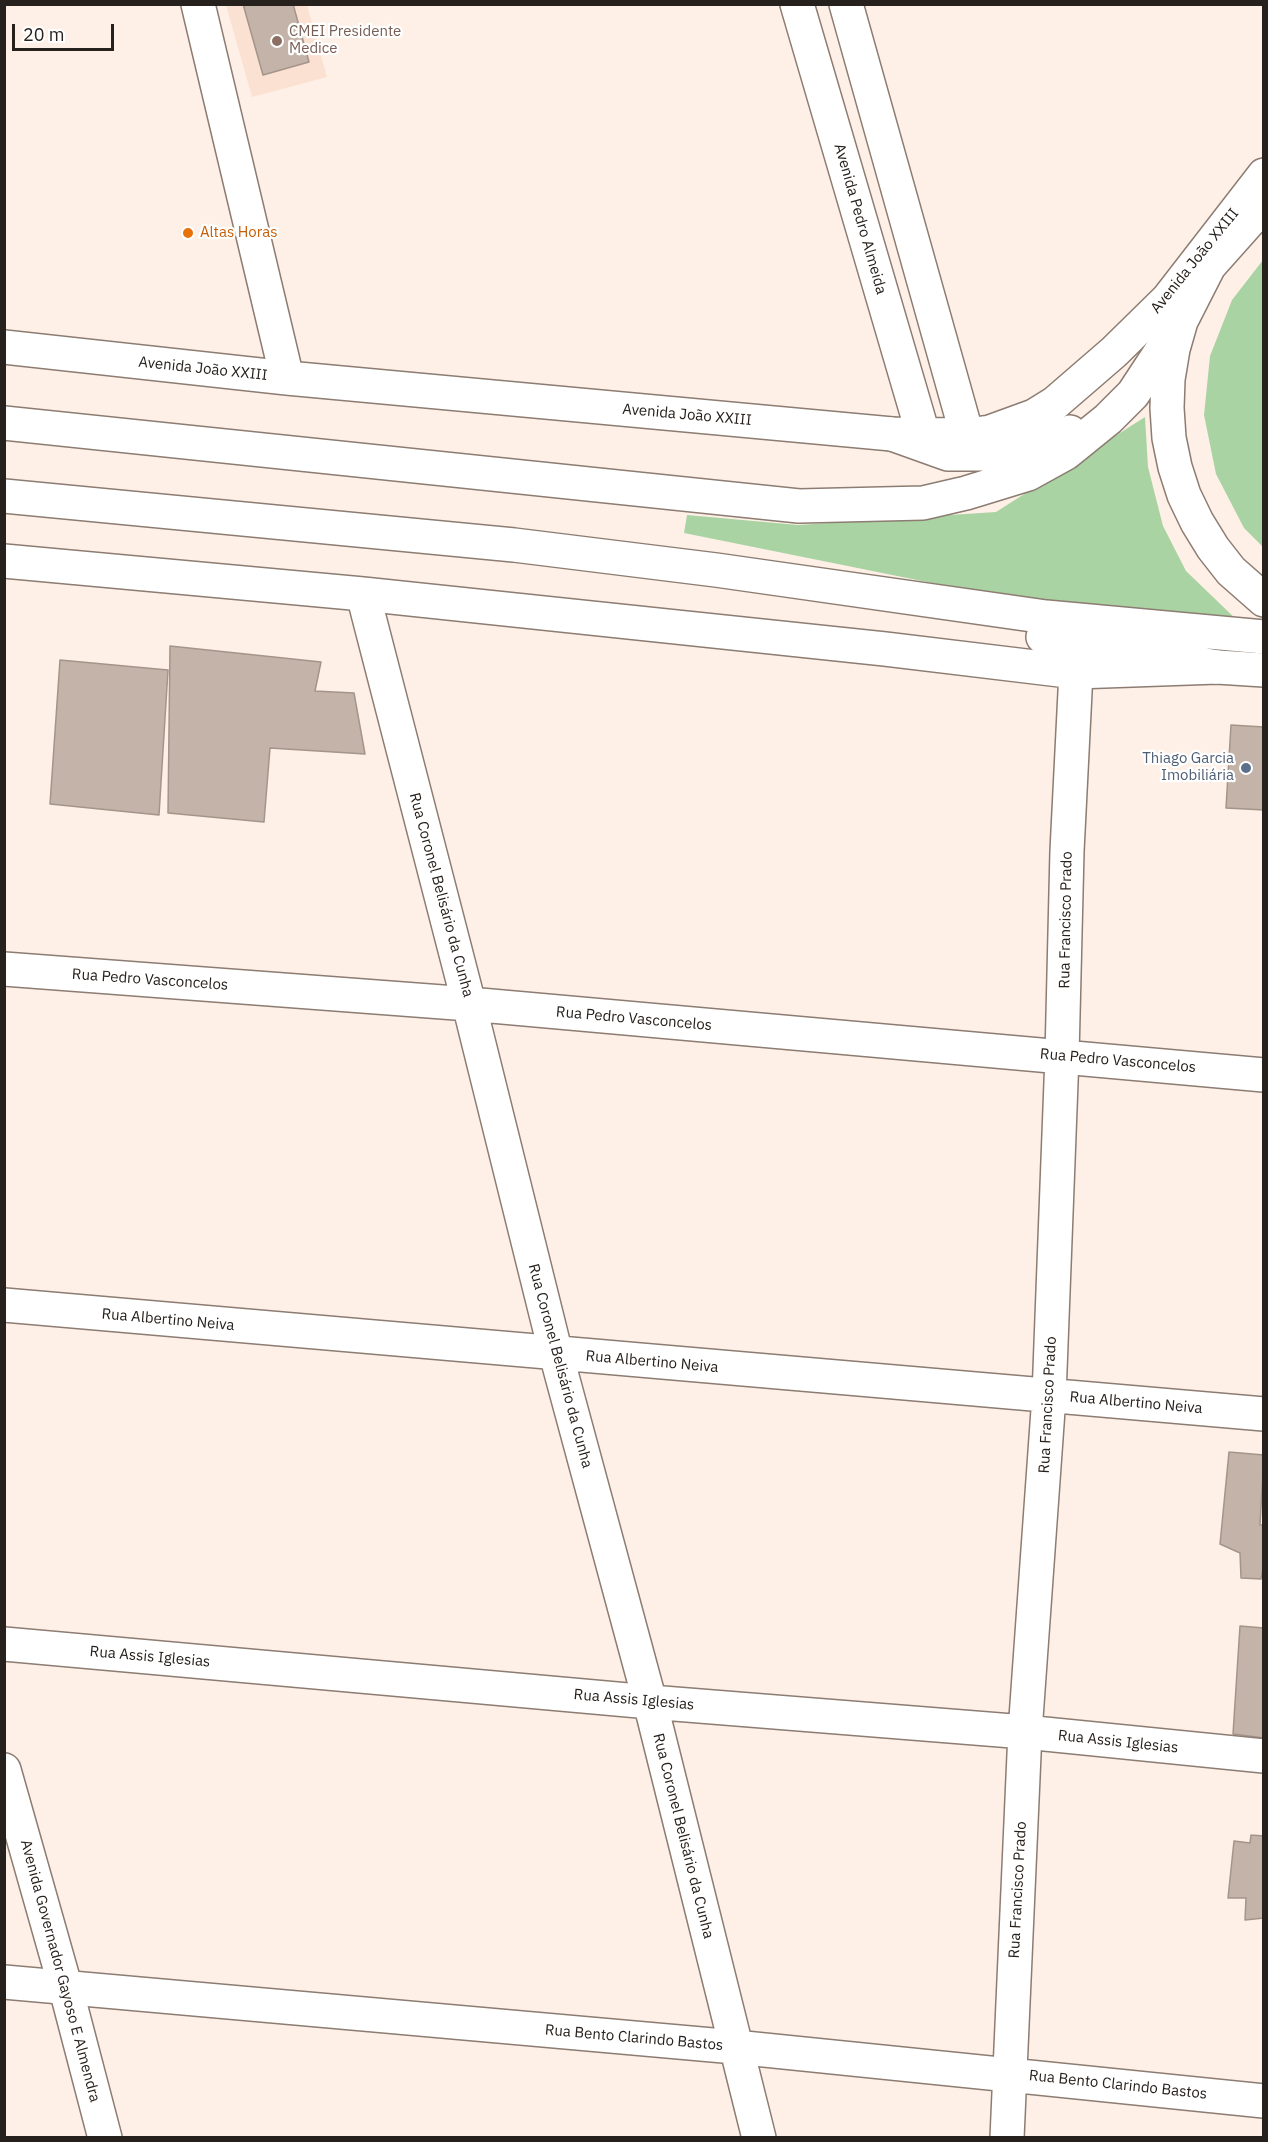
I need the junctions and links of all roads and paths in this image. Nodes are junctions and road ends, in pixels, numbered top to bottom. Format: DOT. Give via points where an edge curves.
graph roads {
  1 [pos="198,4"];
  2 [pos="796,4"];
  3 [pos="846,4"];
  4 [pos="1263,175"];
  5 [pos="1263,210"];
  6 [pos="1181,321"];
  7 [pos="4,347"];
  8 [pos="287,378"];
  9 [pos="1108,418"];
  10 [pos="4,423"];
  11 [pos="907,434"];
  12 [pos="967,435"];
  13 [pos="4,496"];
  14 [pos="4,561"];
  15 [pos="862,590"];
  16 [pos="363,594"];
  17 [pos="1263,600"];
  18 [pos="1263,637"];
  19 [pos="1217,667"];
  20 [pos="1263,670"];
  21 [pos="1076,672"];
  22 [pos="4,969"];
  23 [pos="469,1004"];
  24 [pos="1062,1056"];
  25 [pos="1263,1075"];
  26 [pos="4,1305"];
  27 [pos="556,1354"];
  28 [pos="1050,1396"];
  29 [pos="1263,1414"];
  30 [pos="4,1644"];
  31 [pos="650,1702"];
  32 [pos="1025,1732"];
  33 [pos="1263,1756"];
  34 [pos="4,1770"];
  35 [pos="4,1982"];
  36 [pos="66,1989"];
  37 [pos="735,2046"];
  38 [pos="1010,2073"];
  39 [pos="1263,2101"];
  40 [pos="105,2138"];
  41 [pos="759,2138"];
  42 [pos="1007,2138"];
  1 -- 8 [label="street"];
  2 -- 11 [label="street, Avenida Pedro Almeida"];
  3 -- 12 [label="street"];
  4 -- 12 [label="street, Avenida João XXIII" via="1168,299 1114,352 1034,416 990,432"];
  5 -- 6 [label="street" via="1209,266"];
  6 -- 9 [label="street, Avenida João XXIII" via="1133,394"];
  6 -- 17 [label="street" via="1168,379 1169,438 1174,467 1184,495 1213,548"];
  7 -- 8 [label="street, Avenida João XXIII"];
  8 -- 11 [label="street, Avenida João XXIII"];
  9 -- 10 [label="street, Avenida João XXIII" via="1066,453 1028,474 966,493 923,503 799,506"];
  9 -- 11 [label="street" via="1031,447 995,454 948,454"];
  11 -- 12 [label="street, Avenida João XXIII"];
  13 -- 15 [label="street" via="514,546"];
  14 -- 16 [label="street"];
  15 -- 18 [label="street" via="1046,617"];
  15 -- 19 [label="street" via="914,615"];
  16 -- 21 [label="street"];
  16 -- 23 [label="street, Rua Coronel Belisário da Cunha"];
  19 -- 20 [label="street"];
  19 -- 21 [label="street"];
  21 -- 24 [label="street, Rua Francisco Prado"];
  22 -- 23 [label="street, Rua Pedro Vasconcelos"];
  23 -- 24 [label="street, Rua Pedro Vasconcelos"];
  23 -- 27 [label="street, Rua Coronel Belisário da Cunha"];
  24 -- 25 [label="street, Rua Pedro Vasconcelos"];
  24 -- 28 [label="street, Rua Francisco Prado"];
  26 -- 27 [label="street, Rua Albertino Neiva"];
  27 -- 28 [label="street, Rua Albertino Neiva"];
  27 -- 31 [label="street, Rua Coronel Belisário da Cunha"];
  28 -- 29 [label="street, Rua Albertino Neiva"];
  28 -- 32 [label="street, Rua Francisco Prado"];
  30 -- 31 [label="street, Rua Assis Iglesias"];
  31 -- 32 [label="street, Rua Assis Iglesias"];
  31 -- 37 [label="street, Rua Coronel Belisário da Cunha"];
  32 -- 33 [label="street, Rua Assis Iglesias"];
  32 -- 38 [label="street, Rua Francisco Prado"];
  34 -- 36 [label="street, Avenida Governador Gayoso E Almendra"];
  35 -- 36 [label="street, Rua Bento Clarindo Bastos"];
  36 -- 37 [label="street, Rua Bento Clarindo Bastos"];
  36 -- 40 [label="street, Avenida Governador Gayoso E Almendra"];
  37 -- 38 [label="street, Rua Bento Clarindo Bastos"];
  37 -- 41 [label="street, Rua Coronel Belisário da Cunha"];
  38 -- 39 [label="street, Rua Bento Clarindo Bastos"];
  38 -- 42 [label="street, Rua Francisco Prado"];
}
